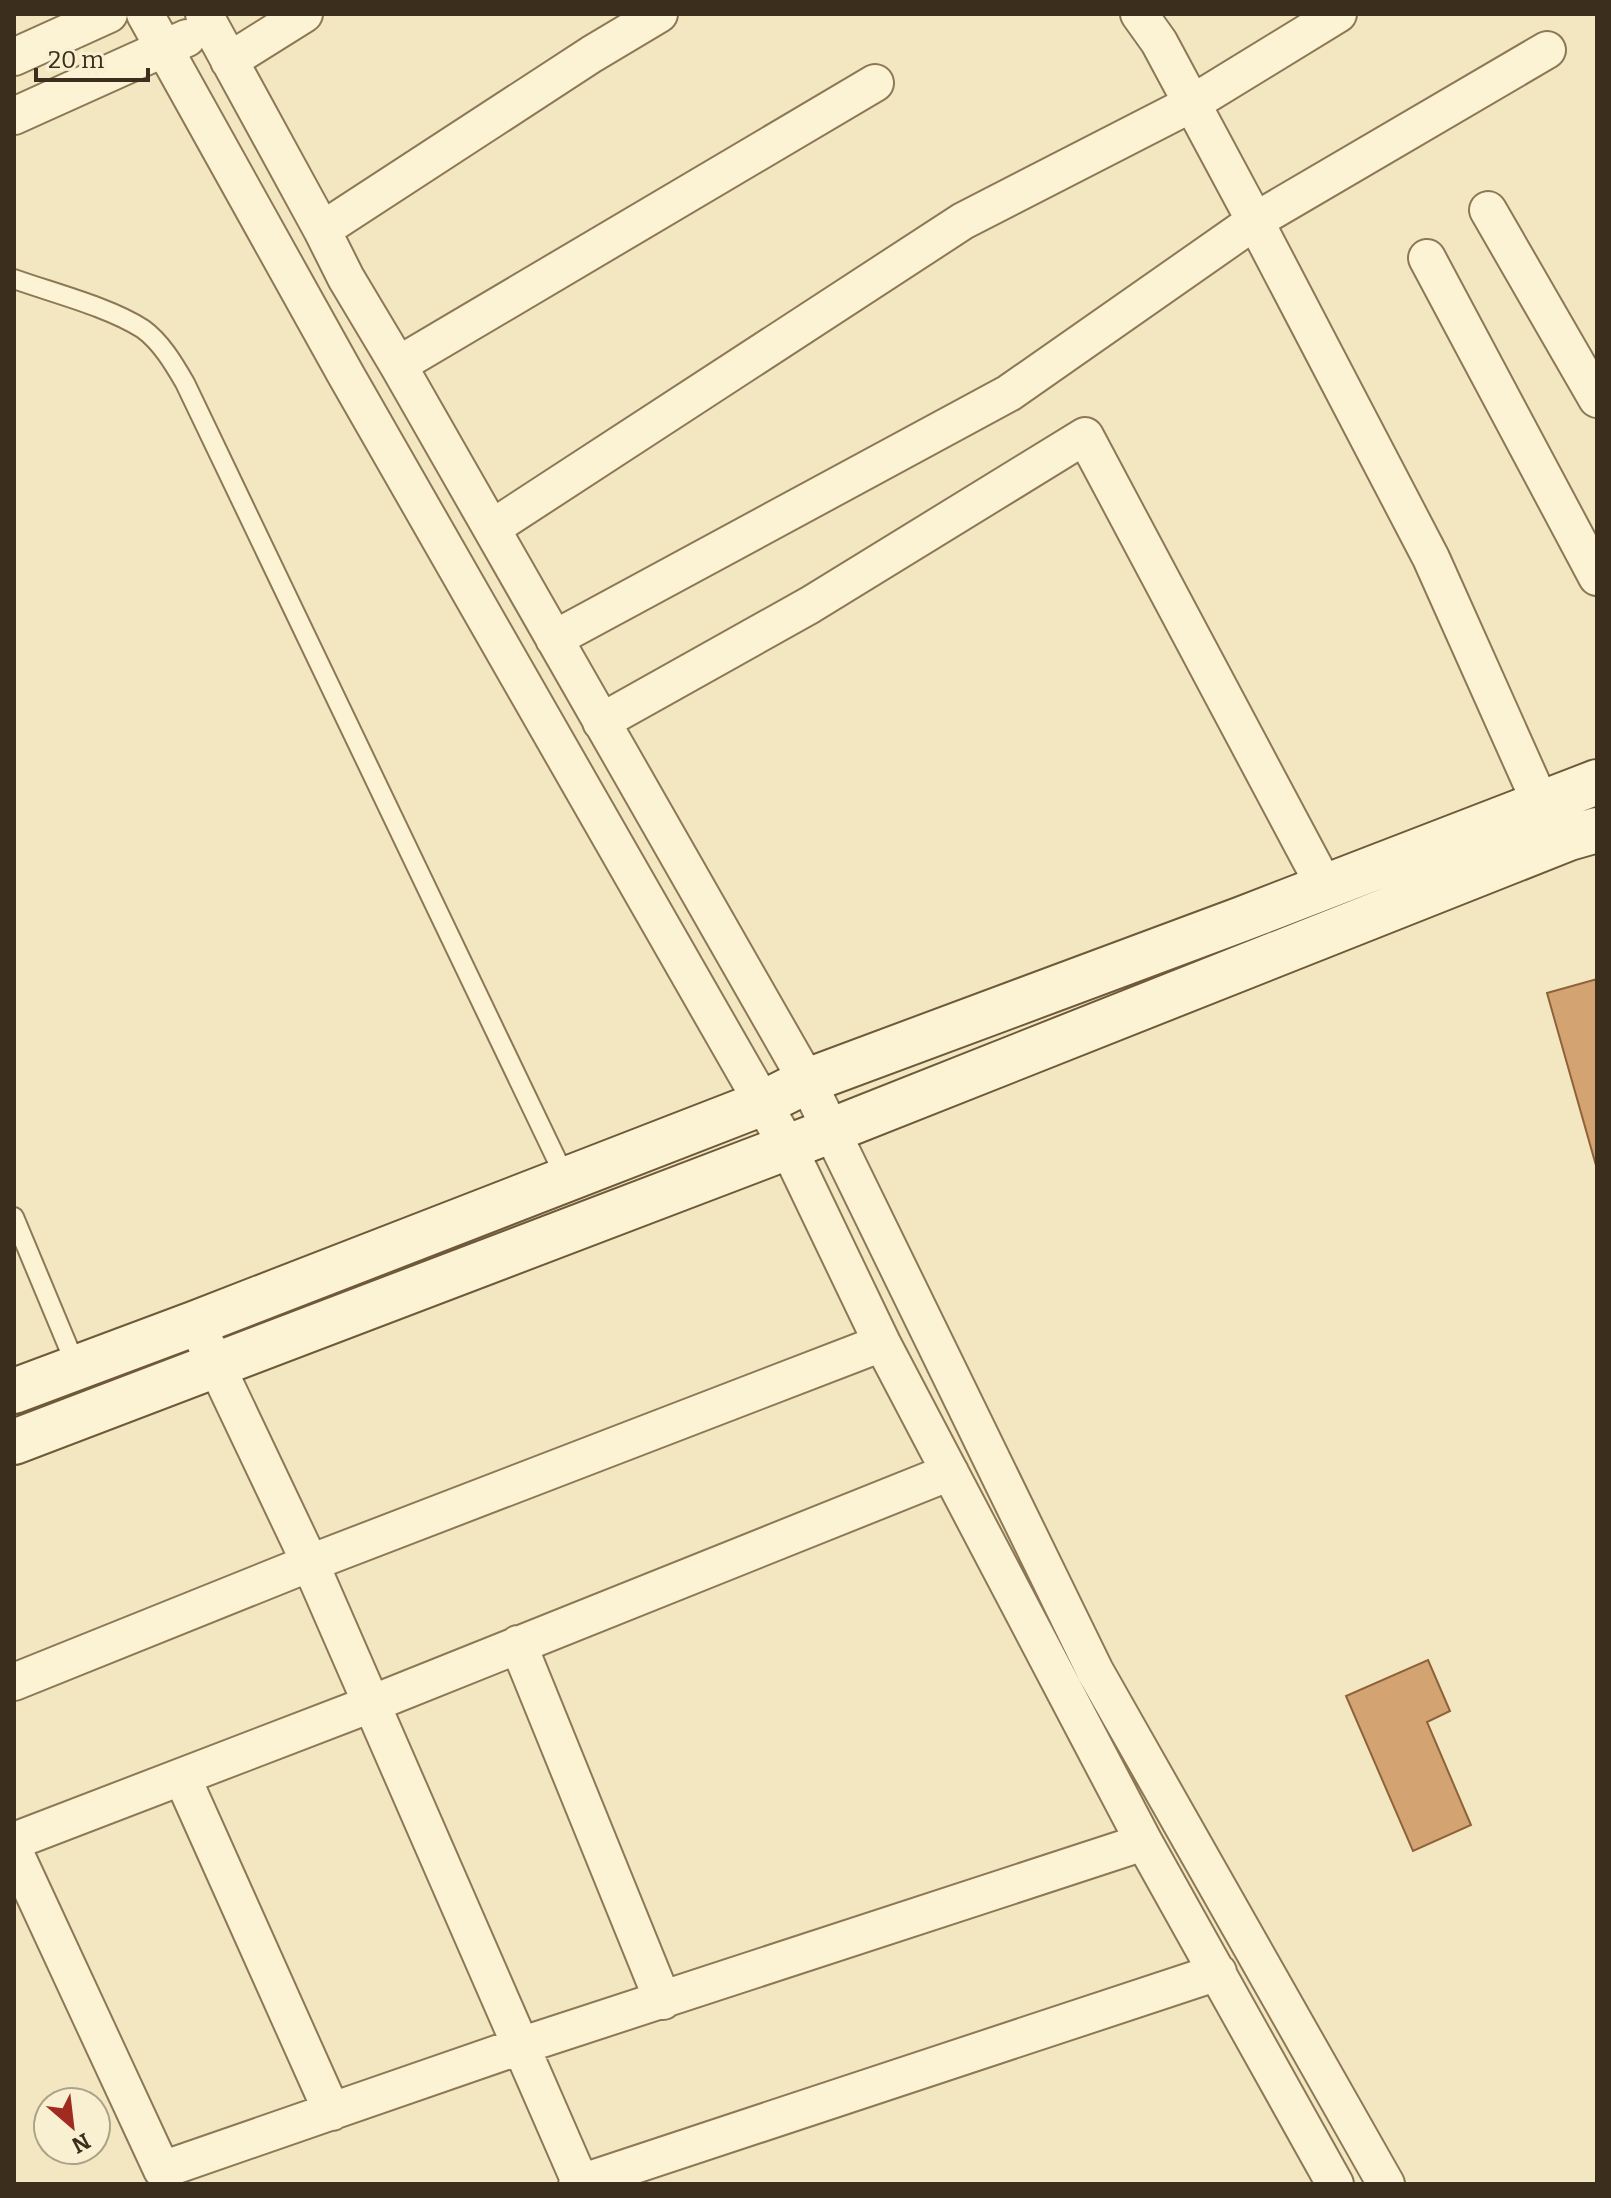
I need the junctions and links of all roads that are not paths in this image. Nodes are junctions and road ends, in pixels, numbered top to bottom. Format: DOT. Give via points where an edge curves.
graph roads {
  1 [pos="109,14"];
  2 [pos="145,14"];
  3 [pos="304,14"];
  4 [pos="659,14"];
  5 [pos="1338,14"];
  6 [pos="1154,19"];
  7 [pos="207,21"];
  8 [pos="165,47"];
  9 [pos="1547,50"];
  10 [pos="14,57"];
  11 [pos="229,61"];
  12 [pos="875,83"];
  13 [pos="1191,104"];
  14 [pos="14,116"];
  15 [pos="1488,210"];
  16 [pos="1255,221"];
  17 [pos="322,230"];
  18 [pos="1427,258"];
  19 [pos="14,279"];
  20 [pos="398,365"];
  21 [pos="1597,399"];
  22 [pos="492,528"];
  23 [pos="1597,577"];
  24 [pos="554,639"];
  25 [pos="601,722"];
  26 [pos="1597,782"];
  27 [pos="1541,804"];
  28 [pos="1597,830"];
  29 [pos="1325,887"];
  30 [pos="807,1081"];
  31 [pos="763,1103"];
  32 [pos="830,1131"];
  33 [pos="788,1147"];
  34 [pos="566,1179"];
  35 [pos="14,1217"];
  36 [pos="196,1323"];
  37 [pos="882,1343"];
  38 [pos="215,1364"];
  39 [pos="77,1368"];
  40 [pos="14,1391"];
  41 [pos="14,1442"];
  42 [pos="950,1472"];
  43 [pos="310,1563"];
  44 [pos="518,1644"];
  45 [pos="14,1682"];
  46 [pos="371,1704"];
  47 [pos="182,1777"];
  48 [pos="14,1841"];
  49 [pos="1144,1842"];
  50 [pos="14,1851"];
  51 [pos="1218,1972"];
  52 [pos="663,2001"];
  53 [pos="520,2046"];
  54 [pos="332,2112"];
  55 [pos="579,2184"];
  56 [pos="1335,2184"];
  57 [pos="1386,2184"];
  1 -- 10 [label="street"];
  2 -- 8 [label="street"];
  3 -- 11 [label="street"];
  4 -- 17 [label="street"];
  5 -- 13 [label="street"];
  6 -- 13 [label="street"];
  7 -- 8 [label="street"];
  7 -- 11 [label="street"];
  8 -- 14 [label="street"];
  8 -- 31 [label="street" via="346,375"];
  9 -- 16 [label="street"];
  11 -- 17 [label="street"];
  12 -- 20 [label="street"];
  13 -- 16 [label="street"];
  13 -- 22 [label="street" via="963,221"];
  15 -- 21 [label="street"];
  16 -- 24 [label="street" via="1009,393"];
  16 -- 27 [label="street" via="1431,558"];
  17 -- 20 [label="street"];
  18 -- 23 [label="street"];
  19 -- 34 [label="lane" via="144,330 169,356"];
  20 -- 22 [label="street"];
  22 -- 24 [label="street"];
  24 -- 25 [label="street"];
  25 -- 29 [label="street" via="810,605 1085,436"];
  25 -- 30 [label="street"];
  26 -- 27 [label="street"];
  27 -- 29 [label="street"];
  28 -- 32 [label="street"];
  29 -- 30 [label="street"];
  30 -- 31 [label="street"];
  30 -- 32 [label="street"];
  31 -- 33 [label="street"];
  31 -- 34 [label="street"];
  32 -- 33 [label="street"];
  32 -- 57 [label="street" via="1095,1671"];
  33 -- 37 [label="street"];
  33 -- 38 [label="street"];
  34 -- 36 [label="street"];
  35 -- 39 [label="lane"];
  36 -- 38 [label="street"];
  36 -- 39 [label="street"];
  37 -- 42 [label="street"];
  37 -- 43 [label="street"];
  38 -- 41 [label="street"];
  38 -- 43 [label="street"];
  39 -- 40 [label="street"];
  42 -- 44 [label="street"];
  42 -- 49 [label="street"];
  43 -- 45 [label="street"];
  43 -- 46 [label="street"];
  44 -- 46 [label="street"];
  44 -- 52 [label="street"];
  46 -- 47 [label="street"];
  46 -- 53 [label="street"];
  47 -- 48 [label="street"];
  47 -- 54 [label="street"];
  49 -- 51 [label="street"];
  49 -- 52 [label="street"];
  50 -- 54 [label="street" via="162,2170"];
  51 -- 55 [label="street"];
  51 -- 56 [label="street"];
  52 -- 53 [label="street"];
  53 -- 54 [label="street"];
  53 -- 55 [label="street"];
}
